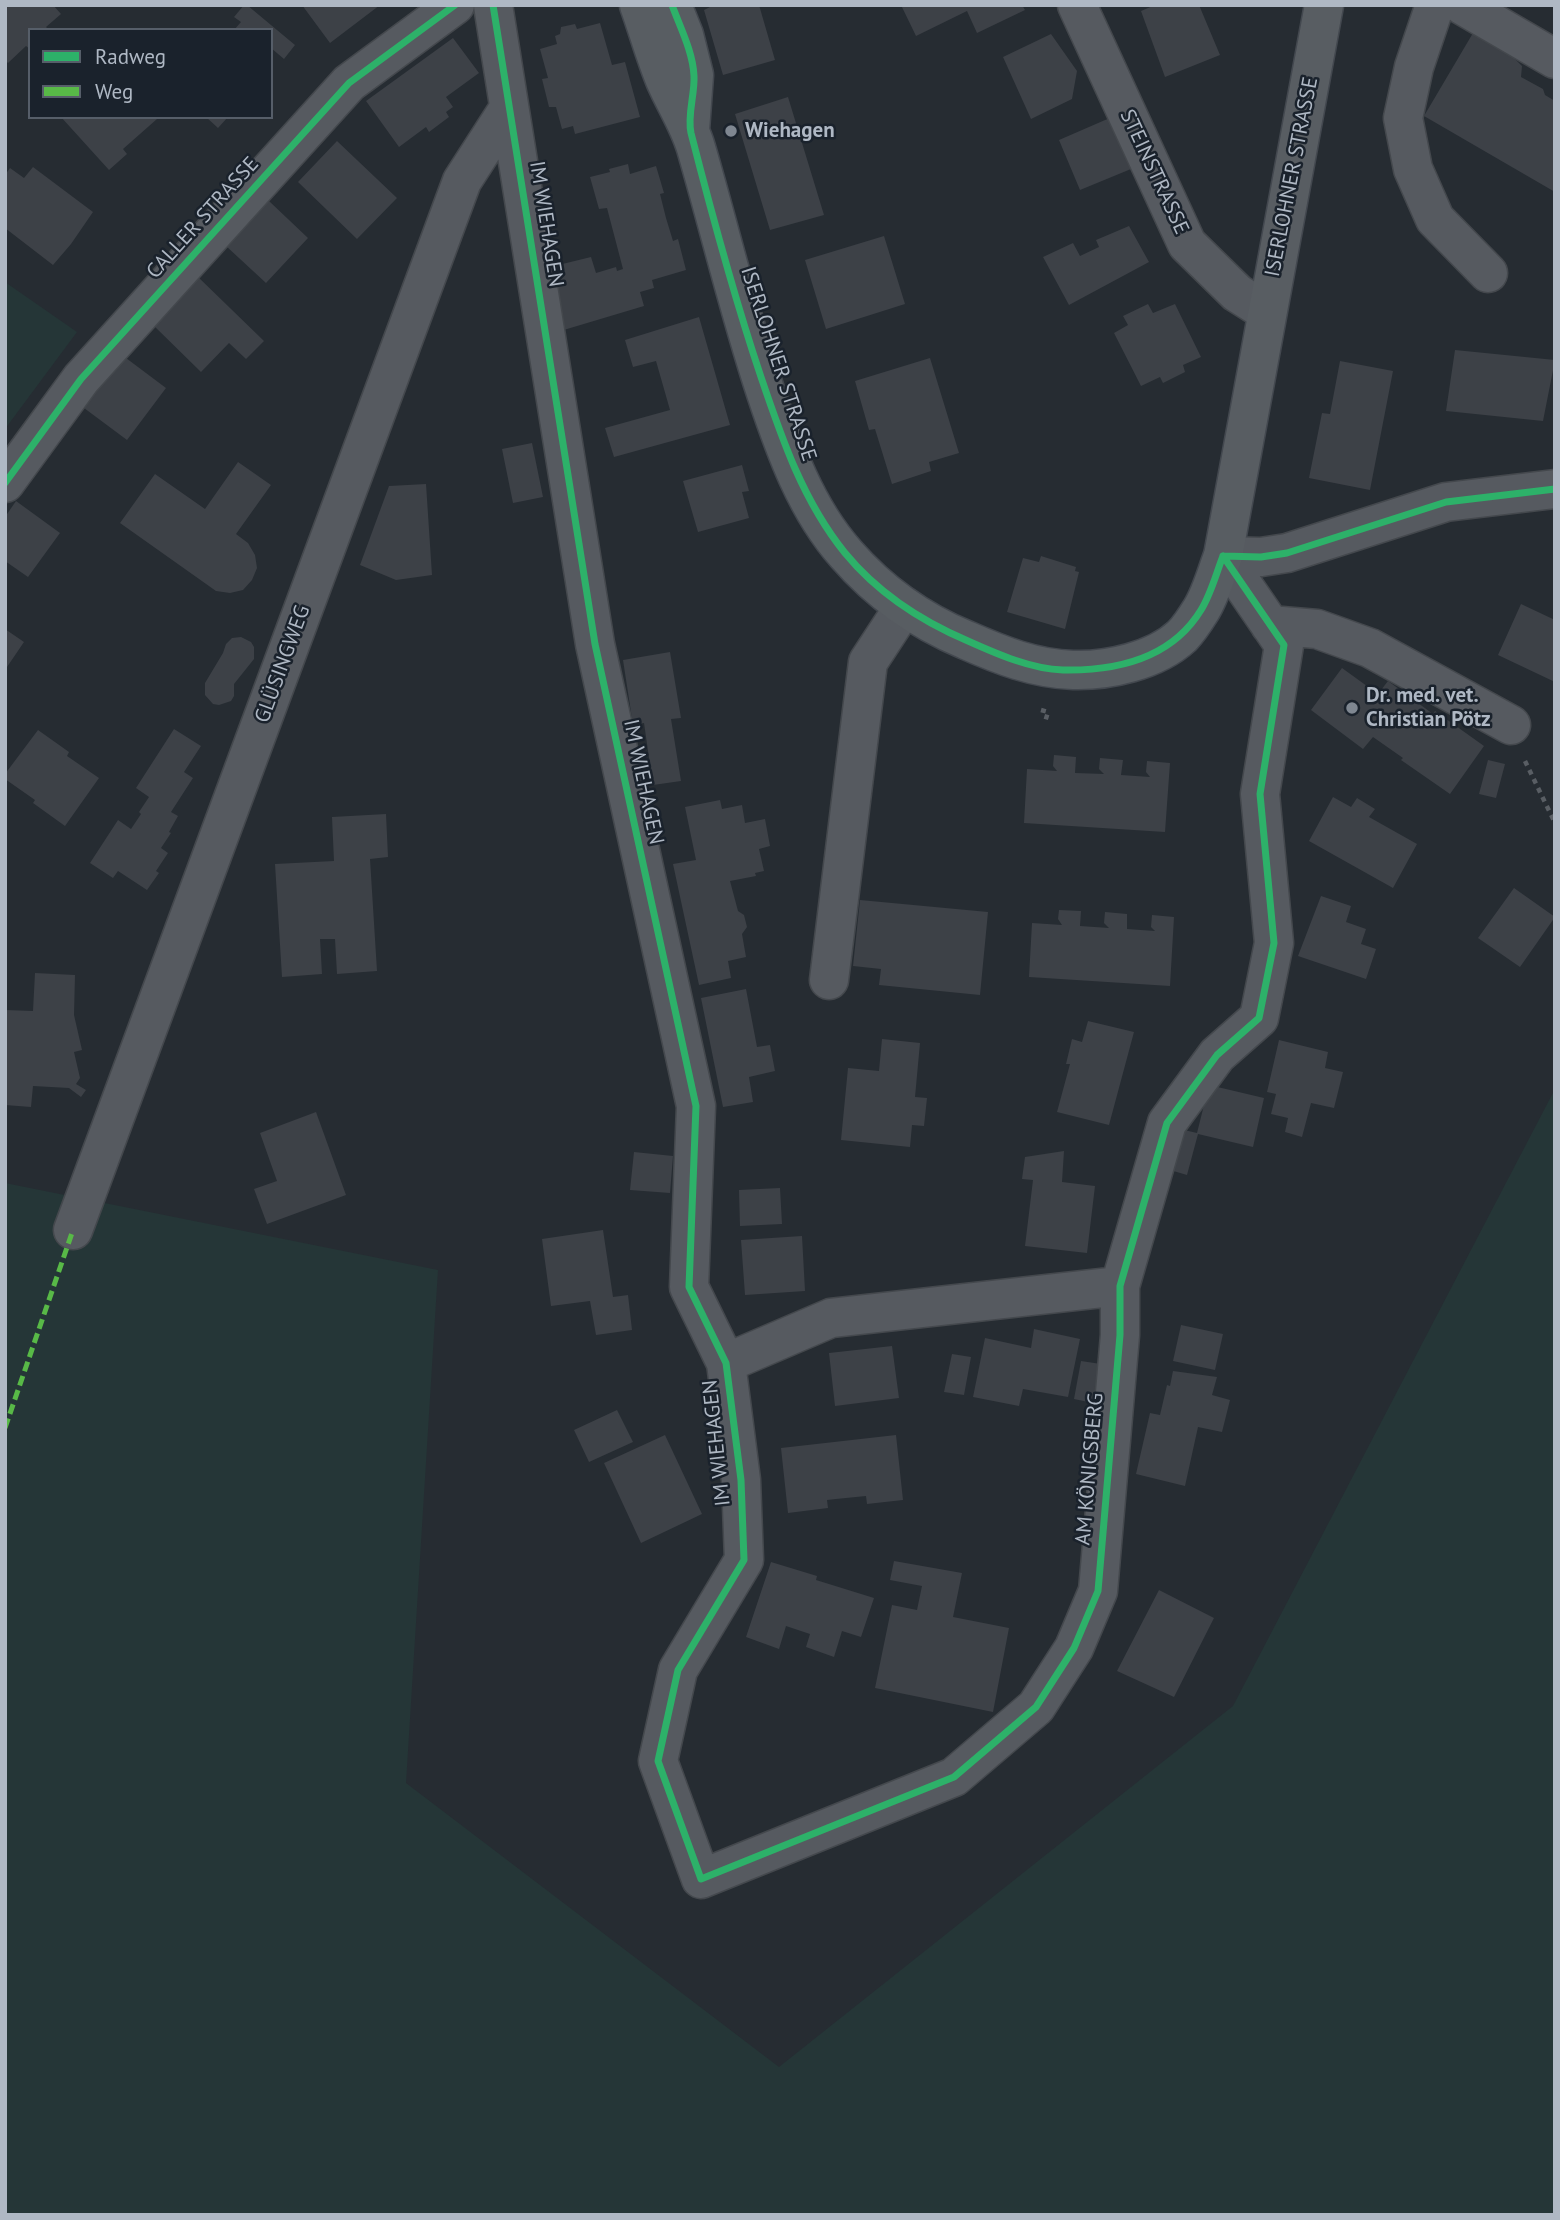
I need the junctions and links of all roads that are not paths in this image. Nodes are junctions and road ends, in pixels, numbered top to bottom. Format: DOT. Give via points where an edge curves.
graph roads {
  1 [pos="455,5"];
  2 [pos="493,5"];
  3 [pos="639,5"];
  4 [pos="672,5"];
  5 [pos="1077,5"];
  6 [pos="1324,5"];
  7 [pos="1435,5"];
  8 [pos="1462,5"];
  9 [pos="1555,59"];
  10 [pos="509,108"];
  11 [pos="690,130"];
  12 [pos="1488,273"];
  13 [pos="1267,312"];
  14 [pos="5,483"];
  15 [pos="1555,489"];
  16 [pos="1223,556"];
  17 [pos="904,607"];
  18 [pos="1270,625"];
  19 [pos="1517,741"];
  20 [pos="829,980"];
  21 [pos="73,1230"];
  22 [pos="1120,1286"];
  23 [pos="726,1363"];
  24 [pos="744,1560"];
  1 -- 14 [label="street, CALLER STRASSE" via="349,83 80,379"];
  2 -- 10 [label="street, IM WIEHAGEN"];
  3 -- 11 [label="main road, ISERLOHNER STRASSE" via="664,79"];
  4 -- 11 [label="main road, ISERLOHNER STRASSE" via="694,75"];
  5 -- 13 [label="street, STEINSTRASSE" via="1187,244 1237,293"];
  6 -- 13 [label="main road, ISERLOHNER STRASSE"];
  7 -- 12 [label="street" via="1414,67 1404,118 1413,169 1435,219"];
  8 -- 9 [label="street"];
  10 -- 21 [label="street, GLÜSINGWEG" via="462,181"];
  10 -- 23 [label="street, IM WIEHAGEN" via="595,644 696,1106 689,1287"];
  11 -- 17 [label="main road, ISERLOHNER STRASSE" via="748,338 797,477 845,553"];
  13 -- 16 [label="main road, ISERLOHNER STRASSE"];
  15 -- 16 [label="street" via="1446,502 1287,553"];
  16 -- 17 [label="main road, ISERLOHNER STRASSE" via="1202,609 1182,636 1151,655 1111,669 1054,670 1002,656"];
  16 -- 18 [label="street, AM KÖNIGSBERG"];
  17 -- 20 [label="street" via="868,662"];
  18 -- 19 [label="street" via="1317,629 1370,648"];
  18 -- 22 [label="street, AM KÖNIGSBERG" via="1284,645 1260,794 1274,943 1259,1018 1217,1055 1167,1123"];
  22 -- 23 [label="street" via="831,1318"];
  22 -- 24 [label="street, AM KÖNIGSBERG" via="1120,1335 1098,1591 1074,1648 1037,1707 954,1777 701,1879 658,1761 678,1670"];
  23 -- 24 [label="street, IM WIEHAGEN" via="741,1480"];
}
